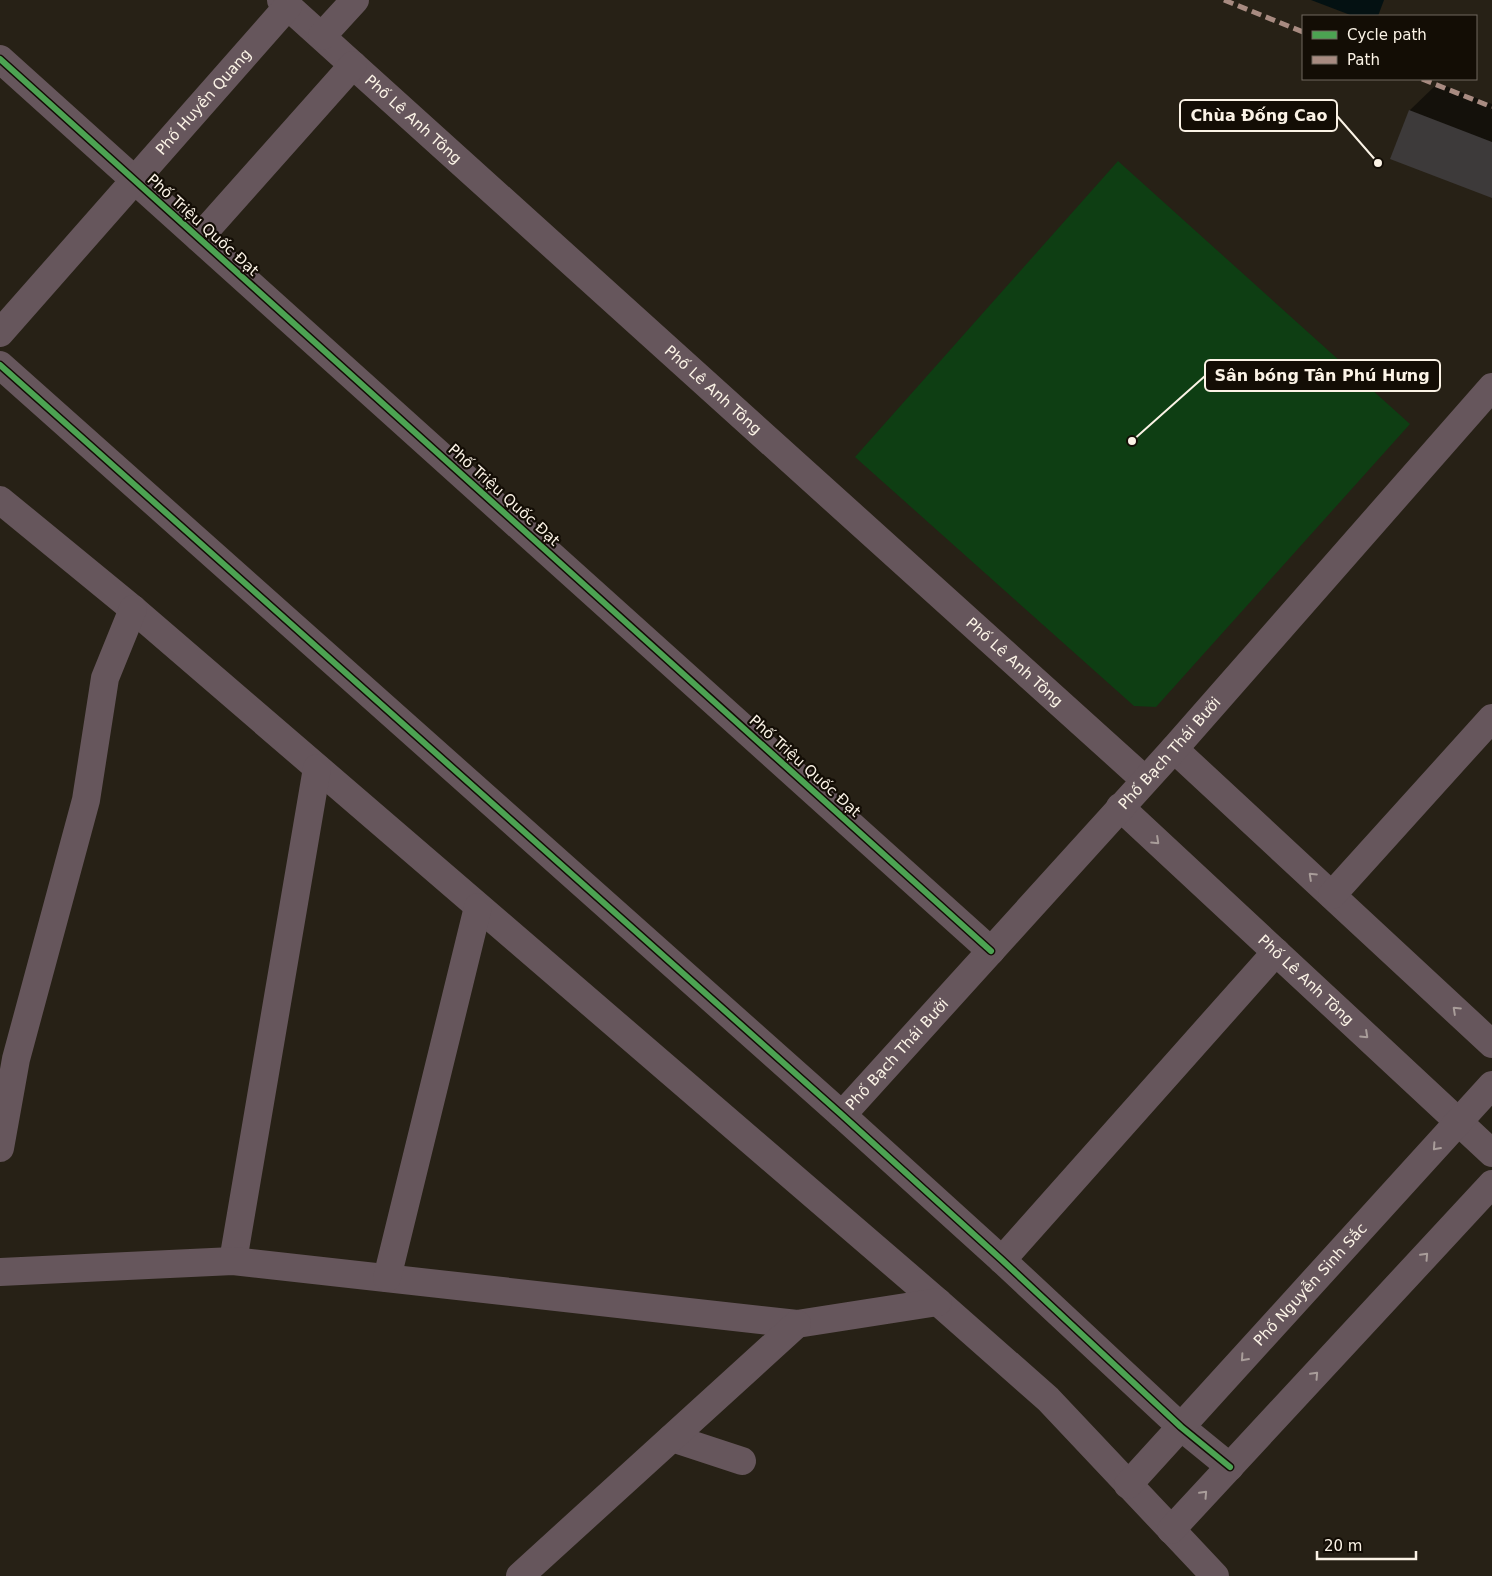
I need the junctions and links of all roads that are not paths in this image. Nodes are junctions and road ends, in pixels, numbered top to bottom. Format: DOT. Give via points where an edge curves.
graph roads {
  1 [pos="355,0"];
  2 [pos="284,3"];
  3 [pos="322,36"];
  4 [pos="0,59"];
  5 [pos="353,65"];
  6 [pos="135,180"];
  7 [pos="199,238"];
  8 [pos="0,332"];
  9 [pos="0,366"];
  10 [pos="1492,387"];
  11 [pos="0,500"];
  12 [pos="133,610"];
  13 [pos="1492,718"];
  14 [pos="1174,749"];
  15 [pos="317,768"];
  16 [pos="1145,780"];
  17 [pos="1120,808"];
  18 [pos="1332,895"];
  19 [pos="478,907"];
  20 [pos="991,951"];
  21 [pos="1276,952"];
  22 [pos="1492,1044"];
  23 [pos="1492,1085"];
  24 [pos="842,1115"];
  25 [pos="2,1120"];
  26 [pos="1458,1122"];
  27 [pos="0,1148"];
  28 [pos="1492,1153"];
  29 [pos="1492,1184"];
  30 [pos="1002,1260"];
  31 [pos="233,1261"];
  32 [pos="0,1272"];
  33 [pos="387,1278"];
  34 [pos="938,1302"];
  35 [pos="797,1324"];
  36 [pos="1181,1427"];
  37 [pos="672,1438"];
  38 [pos="742,1461"];
  39 [pos="1230,1466"];
  40 [pos="1128,1485"];
  41 [pos="1171,1530"];
  42 [pos="520,1576"];
  43 [pos="1215,1576"];
  1 -- 3 [label="street"];
  2 -- 3 [label="street, Phố Lê Anh Tông"];
  2 -- 6 [label="street, Phố Huyền Quang"];
  3 -- 5 [label="street, Phố Lê Anh Tông"];
  4 -- 6 [label="street, Phố Triệu Quốc Đạt"];
  5 -- 7 [label="street"];
  5 -- 16 [label="street, Phố Lê Anh Tông"];
  6 -- 7 [label="street, Phố Triệu Quốc Đạt"];
  6 -- 8 [label="street, Phố Huyền Quang"];
  7 -- 20 [label="street, Phố Triệu Quốc Đạt"];
  9 -- 24 [label="street"];
  10 -- 14 [label="street, Phố Bạch Thái Bưởi"];
  11 -- 12 [label="street"];
  12 -- 15 [label="street"];
  12 -- 25 [label="street" via="105,678 86,800"];
  13 -- 18 [label="street"];
  14 -- 16 [label="street, Phố Bạch Thái Bưởi"];
  18 -- 14 [label="street, one-way"];
  15 -- 19 [label="street"];
  15 -- 31 [label="street"];
  16 -- 17 [label="street, Phố Bạch Thái Bưởi"];
  17 -- 20 [label="street, Phố Bạch Thái Bưởi"];
  17 -- 21 [label="street, Phố Lê Anh Tông, one-way"];
  22 -- 18 [label="street, one-way"];
  19 -- 33 [label="street"];
  19 -- 34 [label="street"];
  20 -- 24 [label="street, Phố Bạch Thái Bưởi"];
  21 -- 26 [label="street, Phố Lê Anh Tông, one-way"];
  21 -- 30 [label="street"];
  23 -- 26 [label="street, Phố Nguyễn Sinh Sắc"];
  24 -- 30 [label="street"];
  25 -- 27 [label="street"];
  26 -- 28 [label="street, Phố Lê Anh Tông"];
  26 -- 36 [label="street, Phố Nguyễn Sinh Sắc, one-way"];
  39 -- 29 [label="street, one-way"];
  30 -- 36 [label="street"];
  31 -- 32 [label="street"];
  31 -- 33 [label="street"];
  33 -- 35 [label="street"];
  34 -- 35 [label="street"];
  34 -- 40 [label="street" via="1048,1399"];
  35 -- 37 [label="street"];
  36 -- 39 [label="street"];
  36 -- 40 [label="street, Phố Nguyễn Sinh Sắc"];
  37 -- 38 [label="street"];
  37 -- 42 [label="street"];
  41 -- 39 [label="street, one-way"];
  40 -- 41 [label="street"];
  41 -- 43 [label="street"];
}
